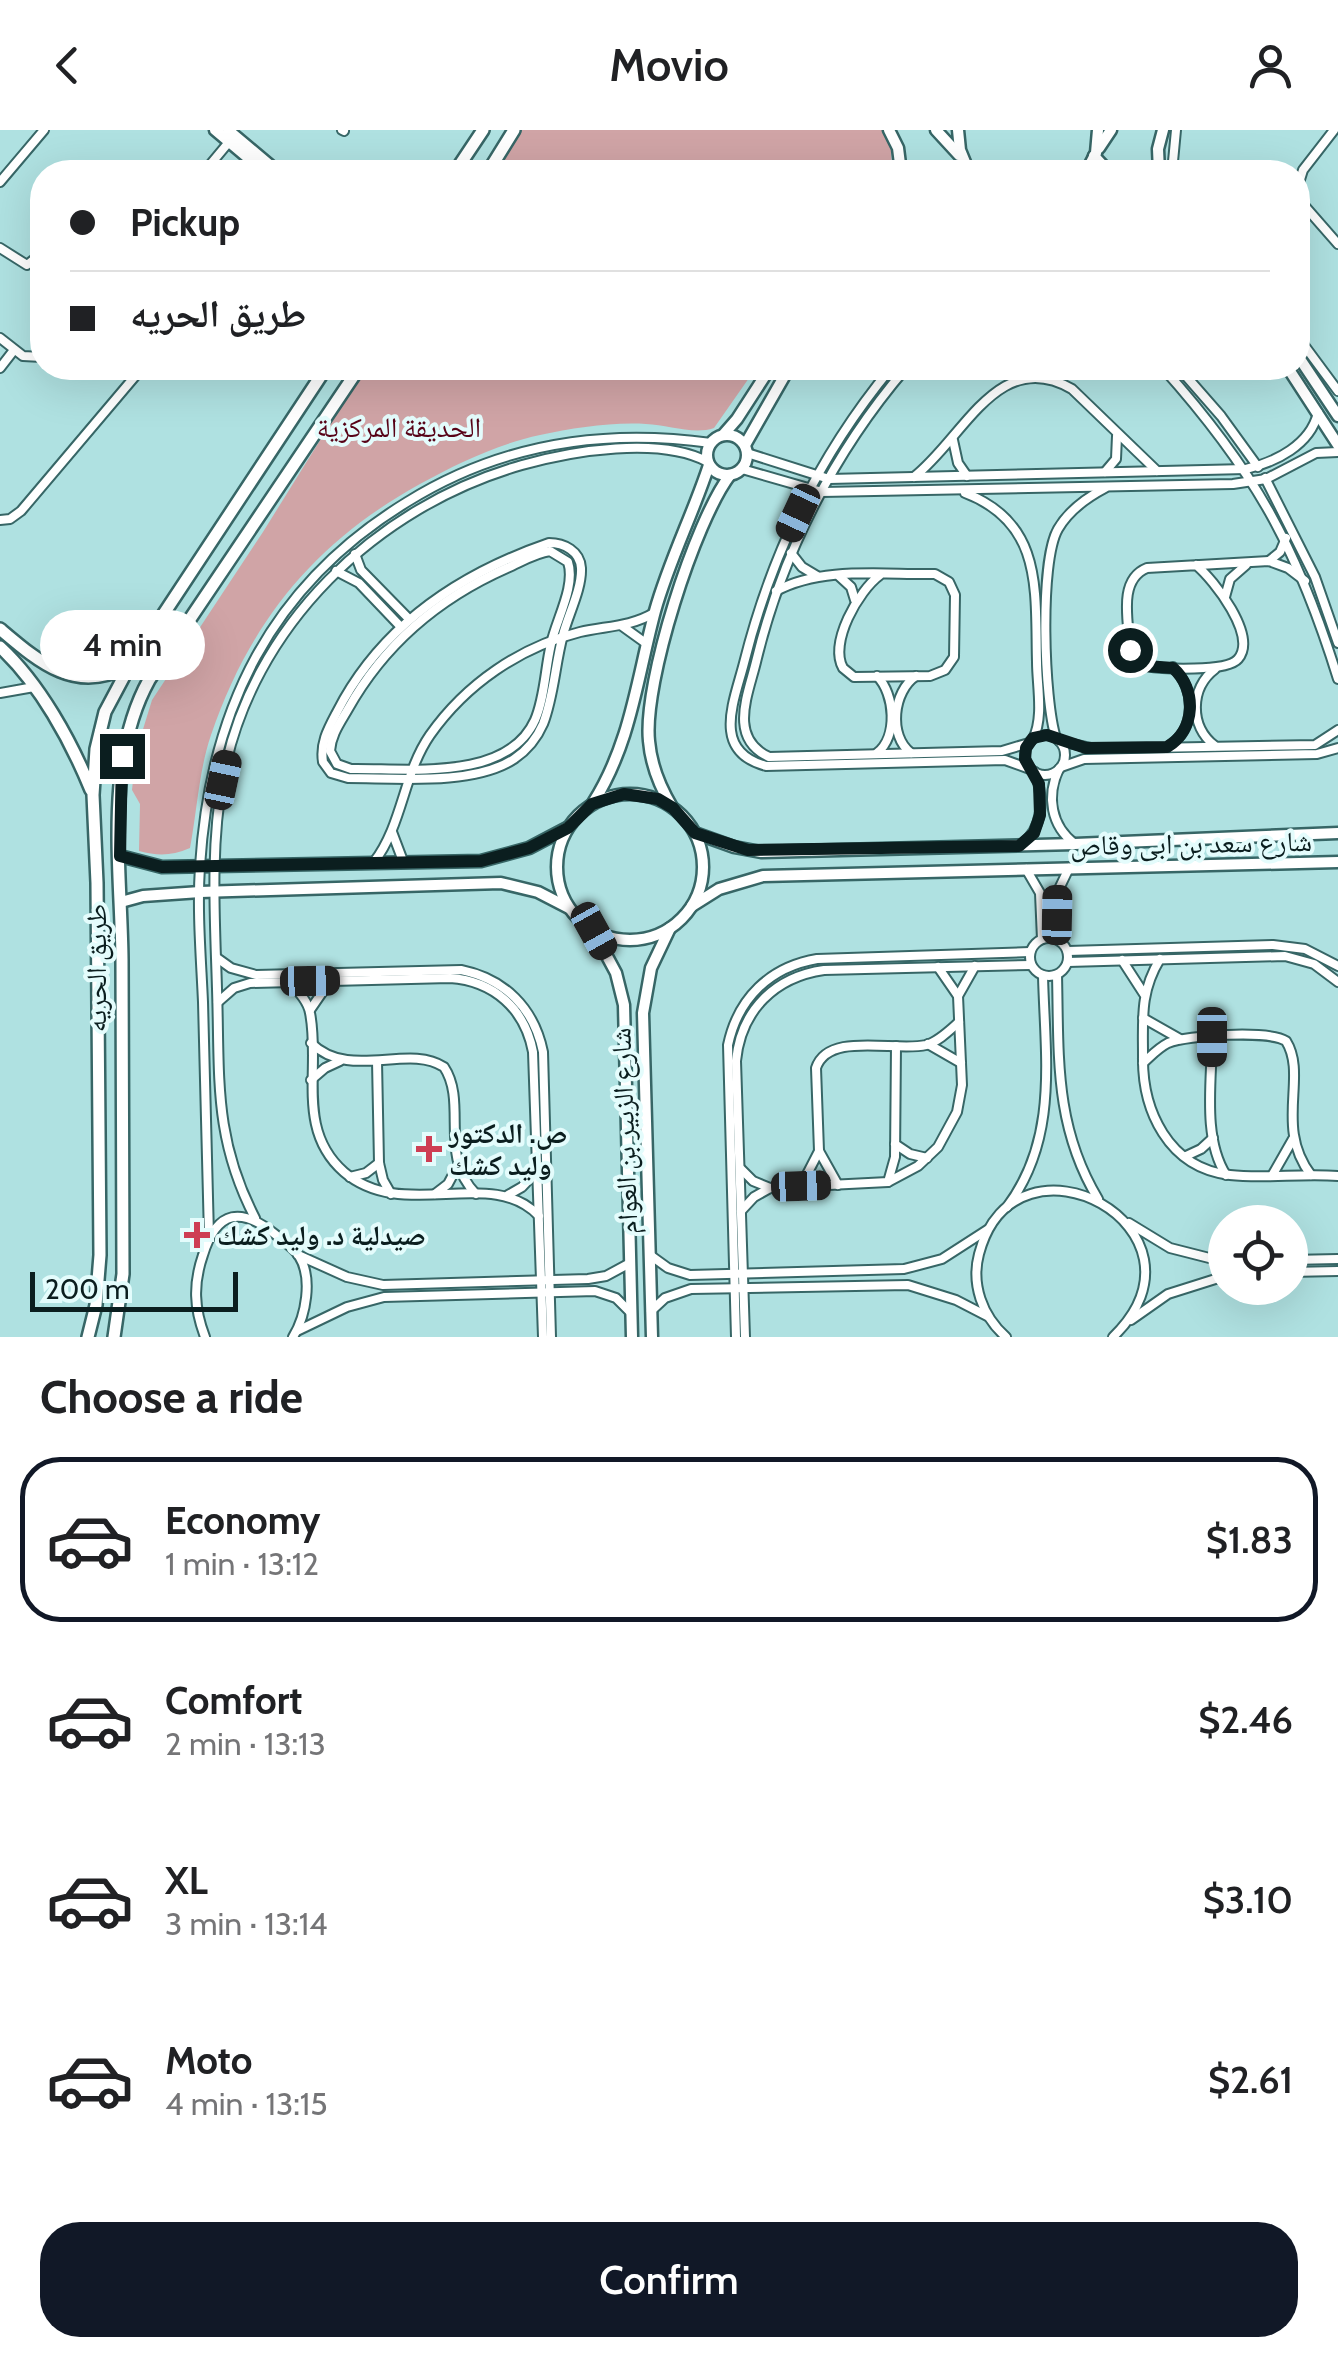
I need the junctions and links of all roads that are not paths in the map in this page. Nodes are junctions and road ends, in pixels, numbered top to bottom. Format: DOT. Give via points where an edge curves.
graph roads {
  1 [pos="44,130"];
  2 [pos="215,130"];
  3 [pos="514,130"];
  4 [pos="889,130"];
  5 [pos="936,130"];
  6 [pos="958,130"];
  7 [pos="1098,130"];
  8 [pos="1111,130"];
  9 [pos="1163,130"];
  10 [pos="1176,130"];
  11 [pos="482,132"];
  12 [pos="1330,132"];
  13 [pos="228,136"];
  14 [pos="502,149"];
  15 [pos="1095,155"];
  16 [pos="212,160"];
  17 [pos="253,160"];
  18 [pos="261,160"];
  19 [pos="463,160"];
  20 [pos="495,160"];
  21 [pos="900,160"];
  22 [pos="958,160"];
  23 [pos="962,160"];
  24 [pos="1092,160"];
  25 [pos="1099,160"];
  26 [pos="1158,160"];
  27 [pos="1173,160"];
  28 [pos="1310,160"];
  29 [pos="0,182"];
  30 [pos="1310,212"];
  31 [pos="1338,244"];
  32 [pos="0,248"];
  33 [pos="30,264"];
  34 [pos="0,338"];
  35 [pos="14,350"];
  36 [pos="1310,353"];
  37 [pos="30,357"];
  38 [pos="0,368"];
  39 [pos="1310,374"];
  40 [pos="132,380"];
  41 [pos="318,380"];
  42 [pos="350,380"];
  43 [pos="762,380"];
  44 [pos="783,380"];
  45 [pos="883,380"];
  46 [pos="897,380"];
  47 [pos="1015,380"];
  48 [pos="1051,380"];
  49 [pos="1173,380"];
  50 [pos="1190,380"];
  51 [pos="1296,380"];
  52 [pos="1338,391"];
  53 [pos="1318,413"];
  54 [pos="1338,416"];
  55 [pos="1115,432"];
  56 [pos="722,436"];
  57 [pos="953,440"];
  58 [pos="711,442"];
  59 [pos="1338,448"];
  60 [pos="746,449"];
  61 [pos="708,463"];
  62 [pos="1257,466"];
  63 [pos="742,469"];
  64 [pos="1246,469"];
  65 [pos="1157,471"];
  66 [pos="1105,472"];
  67 [pos="1067,473"];
  68 [pos="730,475"];
  69 [pos="817,476"];
  70 [pos="967,476"];
  71 [pos="914,477"];
  72 [pos="829,478"];
  73 [pos="1266,479"];
  74 [pos="1254,482"];
  75 [pos="1107,487"];
  76 [pos="1067,488"];
  77 [pos="810,490"];
  78 [pos="956,490"];
  79 [pos="822,492"];
  80 [pos="0,520"];
  81 [pos="225,523"];
  82 [pos="245,537"];
  83 [pos="1286,538"];
  84 [pos="355,553"];
  85 [pos="792,553"];
  86 [pos="1268,561"];
  87 [pos="1252,562"];
  88 [pos="1196,565"];
  89 [pos="336,571"];
  90 [pos="880,575"];
  91 [pos="818,576"];
  92 [pos="838,576"];
  93 [pos="477,577"];
  94 [pos="1304,581"];
  95 [pos="776,591"];
  96 [pos="1225,597"];
  97 [pos="855,605"];
  98 [pos="654,613"];
  99 [pos="408,619"];
  100 [pos="400,626"];
  101 [pos="622,626"];
  102 [pos="0,630"];
  103 [pos="562,637"];
  104 [pos="552,641"];
  105 [pos="1338,643"];
  106 [pos="648,645"];
  107 [pos="1328,646"];
  108 [pos="0,647"];
  109 [pos="130,665"];
  110 [pos="1218,667"];
  111 [pos="1173,668"];
  112 [pos="878,676"];
  113 [pos="916,676"];
  114 [pos="1338,679"];
  115 [pos="34,688"];
  116 [pos="0,693"];
  117 [pos="345,705"];
  118 [pos="1193,706"];
  119 [pos="894,715"];
  120 [pos="1338,730"];
  121 [pos="1031,740"];
  122 [pos="1058,740"];
  123 [pos="1215,746"];
  124 [pos="1167,747"];
  125 [pos="1338,748"];
  126 [pos="876,754"];
  127 [pos="911,754"];
  128 [pos="824,760"];
  129 [pos="1060,768"];
  130 [pos="1032,770"];
  131 [pos="410,773"];
  132 [pos="92,795"];
  133 [pos="592,804"];
  134 [pos="673,808"];
  135 [pos="568,828"];
  136 [pos="392,832"];
  137 [pos="695,833"];
  138 [pos="1338,834"];
  139 [pos="1076,844"];
  140 [pos="1019,846"];
  141 [pos="120,856"];
  142 [pos="404,861"];
  143 [pos="374,862"];
  144 [pos="1338,862"];
  145 [pos="200,867"];
  146 [pos="214,867"];
  147 [pos="1068,868"];
  148 [pos="1026,869"];
  149 [pos="200,892"];
  150 [pos="214,892"];
  151 [pos="122,902"];
  152 [pos="692,906"];
  153 [pos="569,908"];
  154 [pos="670,928"];
  155 [pos="594,931"];
  156 [pos="1042,939"];
  157 [pos="1056,939"];
  158 [pos="1030,952"];
  159 [pos="1068,957"];
  160 [pos="216,958"];
  161 [pos="1160,958"];
  162 [pos="1122,960"];
  163 [pos="1031,964"];
  164 [pos="976,966"];
  165 [pos="1338,966"];
  166 [pos="938,967"];
  167 [pos="1057,975"];
  168 [pos="362,976"];
  169 [pos="1043,976"];
  170 [pos="330,981"];
  171 [pos="289,982"];
  172 [pos="1338,982"];
  173 [pos="1144,994"];
  174 [pos="958,996"];
  175 [pos="218,1002"];
  176 [pos="310,1010"];
  177 [pos="1143,1018"];
  178 [pos="959,1022"];
  179 [pos="1212,1037"];
  180 [pos="1180,1040"];
  181 [pos="311,1043"];
  182 [pos="928,1044"];
  183 [pos="896,1046"];
  184 [pos="341,1060"];
  185 [pos="377,1061"];
  186 [pos="961,1063"];
  187 [pos="1143,1063"];
  188 [pos="311,1080"];
  189 [pos="1212,1138"];
  190 [pos="1292,1139"];
  191 [pos="895,1144"];
  192 [pos="99,1150"];
  193 [pos="122,1150"];
  194 [pos="819,1151"];
  195 [pos="1186,1156"];
  196 [pos="927,1158"];
  197 [pos="379,1163"];
  198 [pos="457,1167"];
  199 [pos="740,1167"];
  200 [pos="538,1170"];
  201 [pos="1226,1175"];
  202 [pos="1273,1175"];
  203 [pos="1312,1175"];
  204 [pos="1337,1175"];
  205 [pos="350,1177"];
  206 [pos="629,1180"];
  207 [pos="647,1180"];
  208 [pos="888,1182"];
  209 [pos="838,1185"];
  210 [pos="801,1186"];
  211 [pos="770,1188"];
  212 [pos="391,1194"];
  213 [pos="476,1194"];
  214 [pos="508,1195"];
  215 [pos="433,1196"];
  216 [pos="1098,1199"];
  217 [pos="741,1212"];
  218 [pos="1002,1214"];
  219 [pos="540,1217"];
  220 [pos="255,1218"];
  221 [pos="1124,1220"];
  222 [pos="990,1227"];
  223 [pos="209,1236"];
  224 [pos="298,1255"];
  225 [pos="650,1255"];
  226 [pos="1208,1258"];
  227 [pos="1338,1258"];
  228 [pos="1308,1259"];
  229 [pos="630,1263"];
  230 [pos="1338,1271"];
  231 [pos="1308,1272"];
  232 [pos="738,1274"];
  233 [pos="546,1280"];
  234 [pos="1208,1281"];
  235 [pos="739,1288"];
  236 [pos="546,1293"];
  237 [pos="651,1311"];
  238 [pos="632,1314"];
  239 [pos="988,1316"];
  240 [pos="1127,1323"];
  241 [pos="295,1334"];
  242 [pos="88,1337"];
  243 [pos="114,1337"];
  244 [pos="205,1337"];
  245 [pos="542,1337"];
  246 [pos="552,1337"];
  247 [pos="632,1337"];
  248 [pos="652,1337"];
  249 [pos="736,1337"];
  250 [pos="745,1337"];
  251 [pos="1006,1337"];
  252 [pos="1112,1337"];
  1 -- 29 [label="street"];
  2 -- 13 [label="street"];
  3 -- 14 [label="main road"];
  4 -- 21 [label="street"];
  5 -- 22 [label="street"];
  6 -- 23 [label="street"];
  7 -- 15 [label="street"];
  8 -- 15 [label="street"];
  9 -- 26 [label="street"];
  10 -- 27 [label="street"];
  11 -- 14 [label="main road"];
  11 -- 19 [label="main road"];
  12 -- 28 [label="street"];
  13 -- 16 [label="street"];
  13 -- 17 [label="street"];
  13 -- 18 [label="street"];
  14 -- 20 [label="main road"];
  15 -- 24 [label="street"];
  15 -- 25 [label="street"];
  30 -- 31 [label="street"];
  32 -- 33 [label="street"];
  34 -- 35 [label="street"];
  35 -- 37 [label="street"];
  35 -- 38 [label="street"];
  36 -- 52 [label="street"];
  39 -- 54 [label="street"];
  40 -- 80 [label="street" via="22,511"];
  41 -- 81 [label="main road, طريق الحريه"];
  42 -- 82 [label="main road, طريق الحريه"];
  43 -- 56 [label="street"];
  44 -- 60 [label="street"];
  45 -- 69 [label="street"];
  46 -- 72 [label="street"];
  47 -- 57 [label="street" via="994,392"];
  48 -- 55 [label="street" via="1072,388"];
  49 -- 64 [label="street"];
  50 -- 62 [label="street"];
  51 -- 53 [label="street"];
  53 -- 59 [label="street"];
  53 -- 62 [label="street" via="1300,444"];
  55 -- 65 [label="street"];
  55 -- 66 [label="street" via="1118,451"];
  56 -- 58 [label="street"];
  56 -- 60 [label="street" via="735,436"];
  57 -- 70 [label="street"];
  57 -- 71 [label="street"];
  58 -- 61 [label="street"];
  58 -- 145 [label="street" via="611,437 512,454 421,493 340,549 277,619 237,696 211,774"];
  59 -- 73 [label="street"];
  60 -- 63 [label="street"];
  60 -- 69 [label="street"];
  61 -- 68 [label="street"];
  61 -- 84 [label="street" via="690,454 634,449 542,459 440,497"];
  61 -- 98 [label="street"];
  62 -- 64 [label="street"];
  62 -- 73 [label="street"];
  63 -- 68 [label="street"];
  63 -- 77 [label="street"];
  64 -- 65 [label="street"];
  64 -- 74 [label="street"];
  65 -- 66 [label="street"];
  66 -- 67 [label="street"];
  67 -- 70 [label="street"];
  67 -- 76 [label="street"];
  68 -- 134 [label="street" via="709,508 682,581 650,708 651,755"];
  69 -- 72 [label="street"];
  69 -- 77 [label="street"];
  70 -- 71 [label="street"];
  71 -- 72 [label="street"];
  72 -- 79 [label="street"];
  73 -- 74 [label="street"];
  73 -- 105 [label="street" via="1315,577"];
  74 -- 75 [label="street"];
  74 -- 83 [label="street"];
  75 -- 76 [label="street"];
  75 -- 122 [label="street" via="1065,518 1048,553 1050,712"];
  76 -- 78 [label="street"];
  77 -- 79 [label="street"];
  77 -- 128 [label="street" via="758,608 730,727 737,749 755,763"];
  78 -- 79 [label="street"];
  78 -- 121 [label="street" via="1001,513 1029,555 1038,716"];
  79 -- 85 [label="street"];
  81 -- 82 [label="main road"];
  81 -- 109 [label="main road, طريق الحريه"];
  82 -- 141 [label="main road, طريق الحريه" via="149,680 132,717 121,770"];
  83 -- 86 [label="street"];
  83 -- 94 [label="street"];
  84 -- 89 [label="street"];
  84 -- 99 [label="street" via="362,570"];
  85 -- 91 [label="street"];
  85 -- 95 [label="street"];
  86 -- 87 [label="street"];
  86 -- 94 [label="street"];
  87 -- 88 [label="street"];
  87 -- 96 [label="street" via="1236,572"];
  88 -- 96 [label="street"];
  88 -- 111 [label="street" via="1148,568 1128,588 1130,650 1146,666"];
  89 -- 100 [label="street" via="359,583"];
  89 -- 146 [label="street" via="282,636 242,716 223,780"];
  90 -- 92 [label="street"];
  90 -- 97 [label="street"];
  90 -- 113 [label="street" via="935,574 953,588 954,657 938,674"];
  91 -- 92 [label="street"];
  91 -- 95 [label="street"];
  92 -- 97 [label="street" via="852,587"];
  93 -- 99 [label="street"];
  93 -- 103 [label="street" via="549,543 566,546 581,568"];
  93 -- 104 [label="street" via="542,552 564,556 571,576"];
  93 -- 117 [label="street" via="394,645"];
  94 -- 107 [label="street"];
  95 -- 128 [label="street" via="744,732 769,757"];
  96 -- 110 [label="street" via="1244,645 1232,664"];
  97 -- 112 [label="street" via="839,662 854,676"];
  98 -- 101 [label="street"];
  98 -- 106 [label="street"];
  99 -- 100 [label="street"];
  100 -- 117 [label="street" via="362,670"];
  101 -- 103 [label="street"];
  101 -- 106 [label="street"];
  102 -- 109 [label="main road" via="76,677 99,678"];
  103 -- 104 [label="street"];
  103 -- 131 [label="street" via="544,722 523,752 465,775"];
  104 -- 131 [label="street" via="506,663 466,694 429,736"];
  104 -- 131 [label="street" via="538,709 515,747 485,762"];
  105 -- 107 [label="street"];
  106 -- 133 [label="street" via="626,737"];
  107 -- 114 [label="street"];
  108 -- 115 [label="main road"];
  109 -- 132 [label="main road, طريق الحريه" via="102,724"];
  110 -- 111 [label="street"];
  110 -- 118 [label="street" via="1200,685"];
  111 -- 118 [label="street"];
  112 -- 113 [label="street"];
  112 -- 119 [label="street"];
  113 -- 119 [label="street" via="901,688"];
  115 -- 116 [label="street"];
  115 -- 132 [label="main road"];
  117 -- 131 [label="street" via="330,744 337,764"];
  118 -- 123 [label="street" via="1199,728"];
  118 -- 124 [label="street" via="1186,728"];
  119 -- 126 [label="street" via="889,740"];
  119 -- 127 [label="street" via="899,740"];
  120 -- 123 [label="street" via="1314,744"];
  121 -- 122 [label="street"];
  121 -- 127 [label="street" via="1002,751"];
  121 -- 130 [label="street" via="1025,759"];
  122 -- 124 [label="street" via="1086,748"];
  122 -- 129 [label="street" via="1064,751"];
  123 -- 124 [label="street"];
  125 -- 129 [label="street" via="1317,754 1084,758"];
  126 -- 127 [label="street"];
  126 -- 128 [label="street"];
  128 -- 130 [label="street" via="1004,760"];
  129 -- 130 [label="street" via="1044,775"];
  129 -- 139 [label="street" via="1053,813"];
  130 -- 140 [label="street" via="1040,815 1034,833"];
  131 -- 136 [label="street"];
  132 -- 192 [label="main road, طريق الحريه"];
  133 -- 134 [label="street" via="642,794"];
  133 -- 135 [label="street"];
  134 -- 137 [label="street"];
  135 -- 142 [label="street" via="501,858"];
  135 -- 153 [label="street" via="557,876"];
  136 -- 142 [label="street"];
  136 -- 143 [label="street"];
  137 -- 140 [label="street, شارع سعد بن ابى وقاص" via="761,852"];
  137 -- 152 [label="street" via="703,870"];
  138 -- 139 [label="street, شارع سعد بن ابى وقاص"];
  139 -- 140 [label="street, شارع سعد بن ابى وقاص"];
  141 -- 145 [label="street" via="148,865"];
  141 -- 151 [label="main road, طريق الحريه"];
  142 -- 143 [label="street"];
  143 -- 146 [label="street"];
  144 -- 147 [label="street, شارع سعد بن ابى وقاص"];
  145 -- 146 [label="street"];
  145 -- 149 [label="street"];
  146 -- 150 [label="street"];
  147 -- 148 [label="street, شارع سعد بن ابى وقاص"];
  147 -- 157 [label="street" via="1058,891"];
  148 -- 152 [label="street, شارع سعد بن ابى وقاص" via="764,876 718,889"];
  148 -- 156 [label="street" via="1040,892"];
  149 -- 150 [label="street"];
  149 -- 151 [label="street"];
  149 -- 223 [label="street"];
  150 -- 153 [label="street" via="500,882"];
  150 -- 160 [label="street"];
  151 -- 193 [label="main road, طريق الحريه"];
  152 -- 154 [label="street"];
  153 -- 155 [label="street"];
  154 -- 155 [label="street" via="640,939"];
  154 -- 207 [label="street, شارع الزبير بن العوام" via="651,968 643,1013"];
  155 -- 206 [label="street, شارع الزبير بن العوام" via="624,1005"];
  156 -- 157 [label="street"];
  156 -- 158 [label="street"];
  157 -- 159 [label="street"];
  158 -- 163 [label="street"];
  158 -- 232 [label="street" via="818,958 783,969 754,991 728,1044"];
  159 -- 162 [label="street"];
  159 -- 165 [label="street" via="1273,946 1305,949"];
  159 -- 167 [label="street"];
  160 -- 168 [label="street" via="256,974"];
  160 -- 175 [label="street"];
  161 -- 162 [label="street"];
  161 -- 172 [label="street" via="1285,956 1314,964"];
  161 -- 173 [label="street"];
  162 -- 173 [label="street"];
  163 -- 164 [label="street"];
  163 -- 169 [label="street"];
  164 -- 166 [label="street"];
  164 -- 174 [label="street"];
  166 -- 174 [label="street"];
  166 -- 199 [label="street" via="808,972 764,997 738,1049"];
  167 -- 169 [label="street"];
  167 -- 216 [label="street" via="1063,1113"];
  168 -- 170 [label="street"];
  168 -- 200 [label="street" via="461,979 507,1000 533,1052"];
  168 -- 233 [label="street" via="472,972 512,994 533,1020 543,1052"];
  169 -- 218 [label="street" via="1046,1116 1031,1168"];
  170 -- 171 [label="street"];
  170 -- 176 [label="street"];
  171 -- 175 [label="street" via="242,984"];
  171 -- 176 [label="street"];
  173 -- 177 [label="street"];
  174 -- 178 [label="street"];
  175 -- 220 [label="street" via="224,1138"];
  176 -- 181 [label="street"];
  177 -- 180 [label="street"];
  177 -- 187 [label="street"];
  178 -- 182 [label="street"];
  178 -- 186 [label="street"];
  179 -- 180 [label="street"];
  179 -- 189 [label="street"];
  179 -- 190 [label="street" via="1270,1034 1286,1041 1292,1054"];
  180 -- 187 [label="street"];
  181 -- 184 [label="street"];
  181 -- 188 [label="street"];
  182 -- 183 [label="street"];
  182 -- 186 [label="street"];
  183 -- 191 [label="street"];
  183 -- 194 [label="street" via="837,1047 821,1056"];
  184 -- 185 [label="street"];
  184 -- 188 [label="street"];
  185 -- 197 [label="street"];
  185 -- 198 [label="street" via="444,1067"];
  186 -- 196 [label="street" via="956,1112"];
  187 -- 195 [label="street" via="1153,1119"];
  188 -- 205 [label="street" via="319,1138"];
  189 -- 195 [label="street"];
  189 -- 201 [label="street"];
  190 -- 202 [label="street"];
  190 -- 203 [label="street"];
  191 -- 196 [label="street"];
  191 -- 208 [label="street"];
  192 -- 193 [label="main road"];
  192 -- 242 [label="main road, طريق الحريه" via="98,1283"];
  193 -- 243 [label="main road, طريق الحريه" via="123,1274"];
  194 -- 209 [label="street"];
  194 -- 210 [label="street"];
  195 -- 201 [label="street"];
  196 -- 208 [label="street"];
  197 -- 205 [label="street"];
  197 -- 212 [label="street"];
  198 -- 213 [label="street"];
  198 -- 215 [label="street"];
  199 -- 211 [label="street"];
  199 -- 217 [label="street"];
  200 -- 214 [label="street"];
  200 -- 219 [label="street"];
  201 -- 202 [label="street"];
  202 -- 203 [label="street"];
  203 -- 204 [label="street"];
  205 -- 212 [label="street"];
  206 -- 207 [label="street"];
  206 -- 229 [label="street, شارع الزبير بن العوام"];
  207 -- 225 [label="street, شارع الزبير بن العوام"];
  208 -- 209 [label="street"];
  209 -- 210 [label="street"];
  210 -- 211 [label="street"];
  211 -- 217 [label="street"];
  212 -- 215 [label="street"];
  213 -- 214 [label="street"];
  213 -- 215 [label="street"];
  214 -- 219 [label="street"];
  216 -- 218 [label="street" via="1058,1190 1018,1201"];
  216 -- 221 [label="street"];
  217 -- 232 [label="street"];
  218 -- 222 [label="street"];
  219 -- 233 [label="street"];
  220 -- 223 [label="street" via="228,1219"];
  220 -- 224 [label="street"];
  221 -- 226 [label="street" via="1170,1248"];
  221 -- 240 [label="street" via="1136,1238 1143,1282"];
  222 -- 232 [label="street" via="924,1266"];
  222 -- 239 [label="street" via="976,1262"];
  223 -- 244 [label="street" via="195,1294"];
  224 -- 233 [label="street" via="382,1285"];
  224 -- 241 [label="street" via="306,1295"];
  225 -- 232 [label="street" via="679,1272"];
  225 -- 237 [label="street, شارع الزبير بن العوام"];
  227 -- 228 [label="street"];
  229 -- 233 [label="street" via="597,1278"];
  229 -- 238 [label="street, شارع الزبير بن العوام"];
  230 -- 231 [label="street"];
  232 -- 235 [label="street"];
  233 -- 236 [label="street"];
  234 -- 240 [label="street" via="1168,1294"];
  235 -- 237 [label="street" via="682,1290"];
  235 -- 239 [label="street" via="908,1285"];
  235 -- 249 [label="street"];
  235 -- 250 [label="street"];
  236 -- 238 [label="street" via="606,1293"];
  236 -- 241 [label="street" via="384,1297 330,1314"];
  236 -- 245 [label="street"];
  236 -- 246 [label="street"];
  237 -- 248 [label="street, شارع الزبير بن العوام"];
  238 -- 247 [label="street, شارع الزبير بن العوام"];
  239 -- 251 [label="street"];
  240 -- 252 [label="street"];
}
